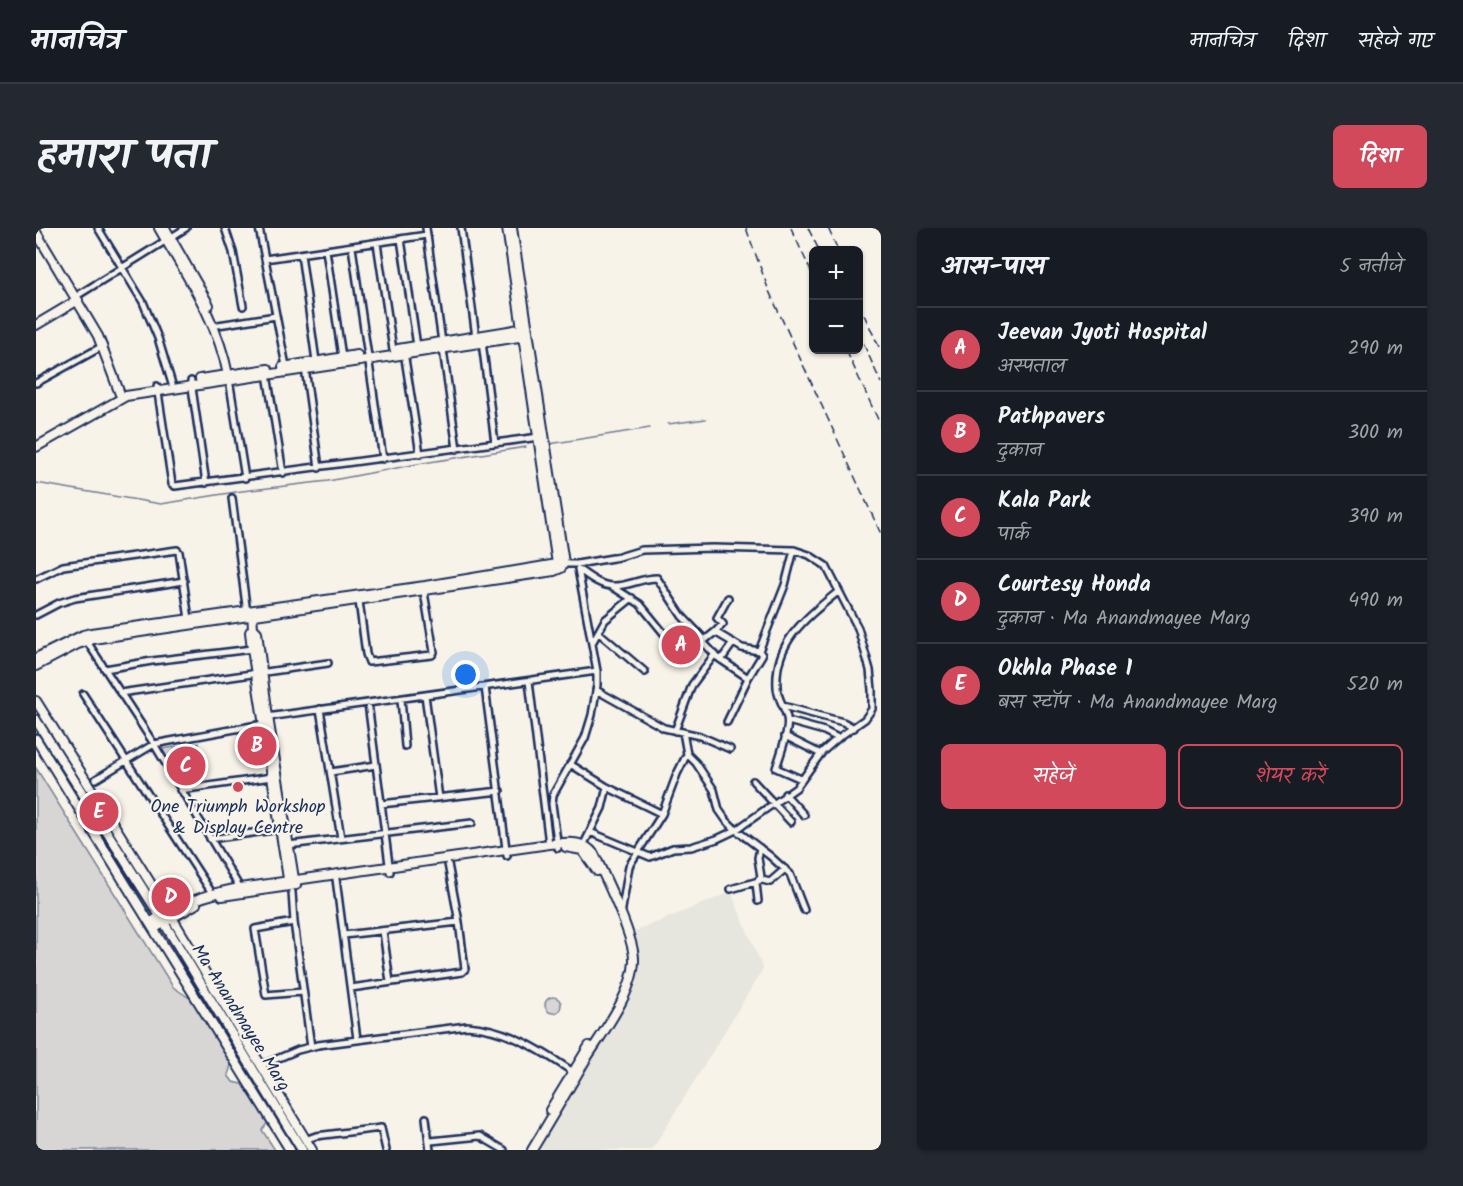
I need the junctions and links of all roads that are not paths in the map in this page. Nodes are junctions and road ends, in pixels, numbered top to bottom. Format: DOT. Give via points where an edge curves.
graph roads {
  1 [pos="98,228"];
  2 [pos="159,228"];
  3 [pos="165,228"];
  4 [pos="186,228"];
  5 [pos="225,228"];
  6 [pos="259,228"];
  7 [pos="461,228"];
  8 [pos="507,228"];
  9 [pos="512,228"];
  10 [pos="427,231"];
  11 [pos="36,232"];
  12 [pos="167,238"];
  13 [pos="401,239"];
  14 [pos="377,243"];
  15 [pos="352,247"];
  16 [pos="326,250"];
  17 [pos="301,254"];
  18 [pos="265,259"];
  19 [pos="122,267"];
  20 [pos="76,299"];
  21 [pos="243,306"];
  22 [pos="276,316"];
  23 [pos="36,324"];
  24 [pos="218,325"];
  25 [pos="525,332"];
  26 [pos="479,340"];
  27 [pos="443,345"];
  28 [pos="103,346"];
  29 [pos="417,346"];
  30 [pos="393,350"];
  31 [pos="404,351"];
  32 [pos="369,356"];
  33 [pos="342,357"];
  34 [pos="225,358"];
  35 [pos="316,361"];
  36 [pos="286,366"];
  37 [pos="305,366"];
  38 [pos="267,372"];
  39 [pos="228,378"];
  40 [pos="36,383"];
  41 [pos="192,383"];
  42 [pos="172,384"];
  43 [pos="157,388"];
  44 [pos="120,394"];
  45 [pos="538,437"];
  46 [pos="495,443"];
  47 [pos="36,445"];
  48 [pos="457,448"];
  49 [pos="420,454"];
  50 [pos="383,459"];
  51 [pos="319,468"];
  52 [pos="283,473"];
  53 [pos="245,478"];
  54 [pos="206,483"];
  55 [pos="232,498"];
  56 [pos="794,550"];
  57 [pos="559,565"];
  58 [pos="577,567"];
  59 [pos="36,579"];
  60 [pos="184,581"];
  61 [pos="613,586"];
  62 [pos="839,591"];
  63 [pos="424,592"];
  64 [pos="632,598"];
  65 [pos="728,598"];
  66 [pos="358,601"];
  67 [pos="249,614"];
  68 [pos="36,615"];
  69 [pos="189,619"];
  70 [pos="253,628"];
  71 [pos="598,632"];
  72 [pos="715,632"];
  73 [pos="85,638"];
  74 [pos="703,640"];
  75 [pos="592,643"];
  76 [pos="733,643"];
  77 [pos="252,649"];
  78 [pos="759,651"];
  79 [pos="715,654"];
  80 [pos="36,658"];
  81 [pos="721,660"];
  82 [pos="328,663"];
  83 [pos="36,666"];
  84 [pos="105,669"];
  85 [pos="597,671"];
  86 [pos="645,672"];
  87 [pos="259,673"];
  88 [pos="748,678"];
  89 [pos="529,681"];
  90 [pos="485,687"];
  91 [pos="596,690"];
  92 [pos="120,693"];
  93 [pos="83,694"];
  94 [pos="425,695"];
  95 [pos="400,699"];
  96 [pos="36,701"];
  97 [pos="368,703"];
  98 [pos="783,706"];
  99 [pos="320,709"];
  100 [pos="36,720"];
  101 [pos="265,720"];
  102 [pos="788,721"];
  103 [pos="727,722"];
  104 [pos="854,728"];
  105 [pos="675,731"];
  106 [pos="683,732"];
  107 [pos="785,736"];
  108 [pos="838,738"];
  109 [pos="36,739"];
  110 [pos="154,744"];
  111 [pos="405,746"];
  112 [pos="730,749"];
  113 [pos="687,754"];
  114 [pos="821,754"];
  115 [pos="126,761"];
  116 [pos="570,764"];
  117 [pos="376,765"];
  118 [pos="331,772"];
  119 [pos="272,777"];
  120 [pos="96,778"];
  121 [pos="801,779"];
  122 [pos="753,781"];
  123 [pos="607,786"];
  124 [pos="180,790"];
  125 [pos="500,791"];
  126 [pos="785,795"];
  127 [pos="439,798"];
  128 [pos="772,803"];
  129 [pos="381,804"];
  130 [pos="662,814"];
  131 [pos="804,815"];
  132 [pos="791,822"];
  133 [pos="472,823"];
  134 [pos="280,829"];
  135 [pos="736,830"];
  136 [pos="590,831"];
  137 [pos="384,833"];
  138 [pos="341,838"];
  139 [pos="210,839"];
  140 [pos="549,844"];
  141 [pos="286,845"];
  142 [pos="558,845"];
  143 [pos="583,847"];
  144 [pos="760,848"];
  145 [pos="637,853"];
  146 [pos="507,854"];
  147 [pos="448,864"];
  148 [pos="785,869"];
  149 [pos="390,870"];
  150 [pos="336,879"];
  151 [pos="757,882"];
  152 [pos="292,885"];
  153 [pos="240,888"];
  154 [pos="731,889"];
  155 [pos="212,893"];
  156 [pos="758,901"];
  157 [pos="804,910"];
  158 [pos="170,914"];
  159 [pos="621,916"];
  160 [pos="161,920"];
  161 [pos="294,922"];
  162 [pos="459,922"];
  163 [pos="153,925"];
  164 [pos="383,931"];
  165 [pos="344,935"];
  166 [pos="631,952"];
  167 [pos="390,982"];
  168 [pos="351,988"];
  169 [pos="303,992"];
  170 [pos="357,1039"];
  171 [pos="311,1047"];
  172 [pos="262,1065"];
  173 [pos="253,1069"];
  174 [pos="575,1073"];
  175 [pos="426,1118"];
  176 [pos="429,1143"];
  177 [pos="303,1144"];
  178 [pos="291,1150"];
  179 [pos="312,1150"];
  180 [pos="386,1150"];
  181 [pos="430,1150"];
  182 [pos="504,1150"];
  183 [pos="526,1150"];
  184 [pos="532,1150"];
  1 -- 19 [label="street"];
  2 -- 12 [label="street"];
  3 -- 12 [label="street"];
  4 -- 12 [label="street"];
  5 -- 21 [label="street"];
  6 -- 18 [label="street"];
  7 -- 26 [label="street"];
  8 -- 25 [label="street"];
  9 -- 25 [label="street"];
  10 -- 13 [label="street"];
  10 -- 27 [label="street"];
  11 -- 20 [label="street"];
  12 -- 19 [label="street"];
  12 -- 24 [label="street"];
  12 -- 34 [label="street" via="212,320"];
  13 -- 14 [label="street"];
  13 -- 29 [label="street"];
  14 -- 15 [label="street"];
  14 -- 30 [label="street"];
  15 -- 16 [label="street"];
  15 -- 32 [label="street"];
  16 -- 17 [label="street"];
  16 -- 33 [label="street"];
  17 -- 18 [label="street"];
  17 -- 35 [label="street"];
  18 -- 22 [label="street"];
  19 -- 20 [label="street"];
  19 -- 42 [label="street" via="143,302"];
  20 -- 23 [label="street"];
  20 -- 28 [label="street"];
  22 -- 24 [label="street"];
  22 -- 36 [label="street"];
  24 -- 34 [label="street"];
  25 -- 26 [label="street"];
  25 -- 45 [label="street"];
  25 -- 57 [label="street"];
  26 -- 27 [label="street"];
  26 -- 46 [label="street"];
  27 -- 29 [label="street"];
  27 -- 31 [label="street"];
  27 -- 48 [label="street"];
  28 -- 40 [label="street"];
  28 -- 44 [label="street"];
  29 -- 31 [label="street"];
  30 -- 31 [label="street"];
  30 -- 32 [label="street"];
  31 -- 32 [label="street"];
  31 -- 49 [label="street"];
  32 -- 33 [label="street"];
  32 -- 37 [label="street"];
  32 -- 50 [label="street"];
  33 -- 35 [label="street"];
  34 -- 39 [label="street"];
  35 -- 37 [label="street"];
  36 -- 37 [label="street"];
  36 -- 38 [label="street"];
  37 -- 38 [label="street"];
  37 -- 51 [label="street"];
  38 -- 39 [label="street"];
  38 -- 52 [label="street"];
  39 -- 41 [label="street"];
  39 -- 53 [label="street"];
  41 -- 42 [label="street"];
  41 -- 43 [label="street"];
  41 -- 54 [label="street"];
  42 -- 43 [label="street"];
  43 -- 44 [label="street"];
  43 -- 47 [label="street" via="119,398"];
  43 -- 54 [label="street" via="172,484"];
  44 -- 47 [label="street"];
  45 -- 46 [label="street"];
  45 -- 57 [label="street"];
  46 -- 48 [label="street"];
  48 -- 49 [label="street"];
  49 -- 50 [label="street"];
  50 -- 51 [label="street"];
  51 -- 52 [label="street"];
  52 -- 53 [label="street"];
  53 -- 54 [label="street"];
  55 -- 67 [label="street"];
  56 -- 58 [label="street" via="642,550"];
  56 -- 62 [label="street" via="826,566"];
  56 -- 78 [label="street"];
  57 -- 58 [label="street"];
  57 -- 63 [label="street" via="561,568 554,572"];
  57 -- 67 [label="street"];
  58 -- 61 [label="street" via="595,580"];
  58 -- 75 [label="street"];
  59 -- 60 [label="street" via="63,567 175,549 179,552"];
  60 -- 68 [label="street" via="75,598"];
  60 -- 69 [label="street"];
  61 -- 64 [label="street"];
  61 -- 74 [label="street" via="657,578"];
  62 -- 98 [label="street" via="786,642 777,685"];
  62 -- 104 [label="street" via="858,628 871,677 872,709"];
  63 -- 66 [label="street"];
  63 -- 66 [label="street" via="432,655 369,662"];
  64 -- 71 [label="street" via="605,620"];
  64 -- 74 [label="street" via="675,646 679,644 689,654"];
  65 -- 72 [label="street" via="717,618 723,624"];
  66 -- 67 [label="street"];
  67 -- 69 [label="street"];
  67 -- 70 [label="street"];
  67 -- 73 [label="street"];
  69 -- 73 [label="street"];
  70 -- 77 [label="street"];
  70 -- 87 [label="street" via="257,632"];
  71 -- 75 [label="street"];
  71 -- 86 [label="street"];
  72 -- 74 [label="street"];
  72 -- 76 [label="street"];
  73 -- 80 [label="street"];
  73 -- 83 [label="street"];
  73 -- 84 [label="street"];
  74 -- 79 [label="street"];
  75 -- 85 [label="street"];
  76 -- 78 [label="street"];
  76 -- 81 [label="street"];
  77 -- 84 [label="street"];
  77 -- 87 [label="street"];
  78 -- 88 [label="street" via="762,655"];
  79 -- 81 [label="street"];
  79 -- 105 [label="street" via="692,685"];
  81 -- 88 [label="street"];
  82 -- 87 [label="street"];
  84 -- 92 [label="street"];
  85 -- 89 [label="street"];
  85 -- 91 [label="street"];
  87 -- 92 [label="street"];
  87 -- 101 [label="street"];
  88 -- 103 [label="street"];
  89 -- 90 [label="street"];
  89 -- 140 [label="street"];
  90 -- 94 [label="street"];
  90 -- 125 [label="street"];
  91 -- 105 [label="street"];
  91 -- 116 [label="street" via="585,738"];
  92 -- 110 [label="street"];
  93 -- 115 [label="street"];
  94 -- 95 [label="street"];
  94 -- 127 [label="street"];
  95 -- 97 [label="street"];
  95 -- 111 [label="street"];
  96 -- 158 [label="street"];
  97 -- 99 [label="street"];
  97 -- 117 [label="street"];
  98 -- 102 [label="street"];
  98 -- 104 [label="street"];
  99 -- 101 [label="street"];
  99 -- 118 [label="street"];
  100 -- 160 [label="street, Ma Anandmayee Marg"];
  101 -- 110 [label="street"];
  101 -- 119 [label="street"];
  101 -- 141 [label="street"];
  102 -- 107 [label="street"];
  102 -- 108 [label="street"];
  104 -- 108 [label="street"];
  105 -- 106 [label="street"];
  106 -- 112 [label="street"];
  106 -- 113 [label="street"];
  107 -- 114 [label="street"];
  107 -- 121 [label="street" via="776,768"];
  108 -- 114 [label="street"];
  109 -- 163 [label="street, Ma Anandmayee Marg"];
  110 -- 115 [label="street"];
  110 -- 124 [label="street"];
  113 -- 130 [label="street"];
  113 -- 135 [label="street" via="714,790 721,813"];
  114 -- 121 [label="street"];
  115 -- 120 [label="street"];
  115 -- 155 [label="street"];
  116 -- 123 [label="street"];
  116 -- 142 [label="street" via="552,799"];
  117 -- 118 [label="street"];
  117 -- 129 [label="street"];
  118 -- 138 [label="street"];
  119 -- 124 [label="street"];
  119 -- 134 [label="street"];
  121 -- 126 [label="street"];
  122 -- 128 [label="street"];
  123 -- 130 [label="street"];
  123 -- 136 [label="street" via="602,808"];
  124 -- 139 [label="street"];
  125 -- 127 [label="street"];
  125 -- 146 [label="street"];
  126 -- 128 [label="street"];
  126 -- 131 [label="street"];
  127 -- 129 [label="street"];
  128 -- 132 [label="street"];
  128 -- 135 [label="street"];
  129 -- 137 [label="street"];
  130 -- 145 [label="street"];
  133 -- 137 [label="street"];
  134 -- 139 [label="street"];
  134 -- 141 [label="street"];
  135 -- 144 [label="street"];
  135 -- 145 [label="street" via="653,857"];
  136 -- 143 [label="street"];
  136 -- 145 [label="street"];
  137 -- 138 [label="street"];
  137 -- 149 [label="street"];
  138 -- 141 [label="street"];
  139 -- 153 [label="street"];
  140 -- 142 [label="street"];
  140 -- 146 [label="street"];
  141 -- 152 [label="street"];
  142 -- 143 [label="street"];
  142 -- 146 [label="street"];
  143 -- 159 [label="street" via="594,854"];
  143 -- 166 [label="street"];
  144 -- 148 [label="street"];
  144 -- 151 [label="street" via="761,877"];
  145 -- 159 [label="street" via="628,869"];
  146 -- 147 [label="street"];
  146 -- 149 [label="street"];
  147 -- 149 [label="street"];
  147 -- 162 [label="street"];
  148 -- 151 [label="street" via="770,882"];
  148 -- 157 [label="street"];
  149 -- 150 [label="street"];
  149 -- 152 [label="street"];
  150 -- 152 [label="street"];
  150 -- 165 [label="street"];
  151 -- 154 [label="street"];
  151 -- 156 [label="street"];
  152 -- 153 [label="street"];
  152 -- 158 [label="street" via="212,898"];
  152 -- 161 [label="street"];
  153 -- 155 [label="street"];
  155 -- 158 [label="street"];
  158 -- 160 [label="street"];
  158 -- 172 [label="street"];
  159 -- 166 [label="street"];
  160 -- 163 [label="street"];
  160 -- 173 [label="street, Ma Anandmayee Marg"];
  161 -- 169 [label="street"];
  161 -- 169 [label="street" via="255,929 266,996"];
  162 -- 164 [label="street"];
  162 -- 167 [label="street" via="464,971"];
  163 -- 178 [label="street, Ma Anandmayee Marg"];
  164 -- 165 [label="street"];
  164 -- 167 [label="street"];
  165 -- 168 [label="street"];
  166 -- 174 [label="street" via="634,961 629,984"];
  167 -- 168 [label="street"];
  168 -- 170 [label="street"];
  169 -- 171 [label="street"];
  170 -- 171 [label="street"];
  170 -- 174 [label="street" via="467,1026 490,1028 524,1042"];
  171 -- 172 [label="street"];
  172 -- 173 [label="street"];
  172 -- 177 [label="street"];
  173 -- 177 [label="street, Ma Anandmayee Marg"];
  174 -- 183 [label="street"];
  174 -- 184 [label="street"];
  175 -- 176 [label="street"];
  176 -- 181 [label="street"];
  176 -- 182 [label="street" via="477,1135"];
  177 -- 179 [label="street"];
  177 -- 180 [label="street" via="316,1136 381,1128"];
}
